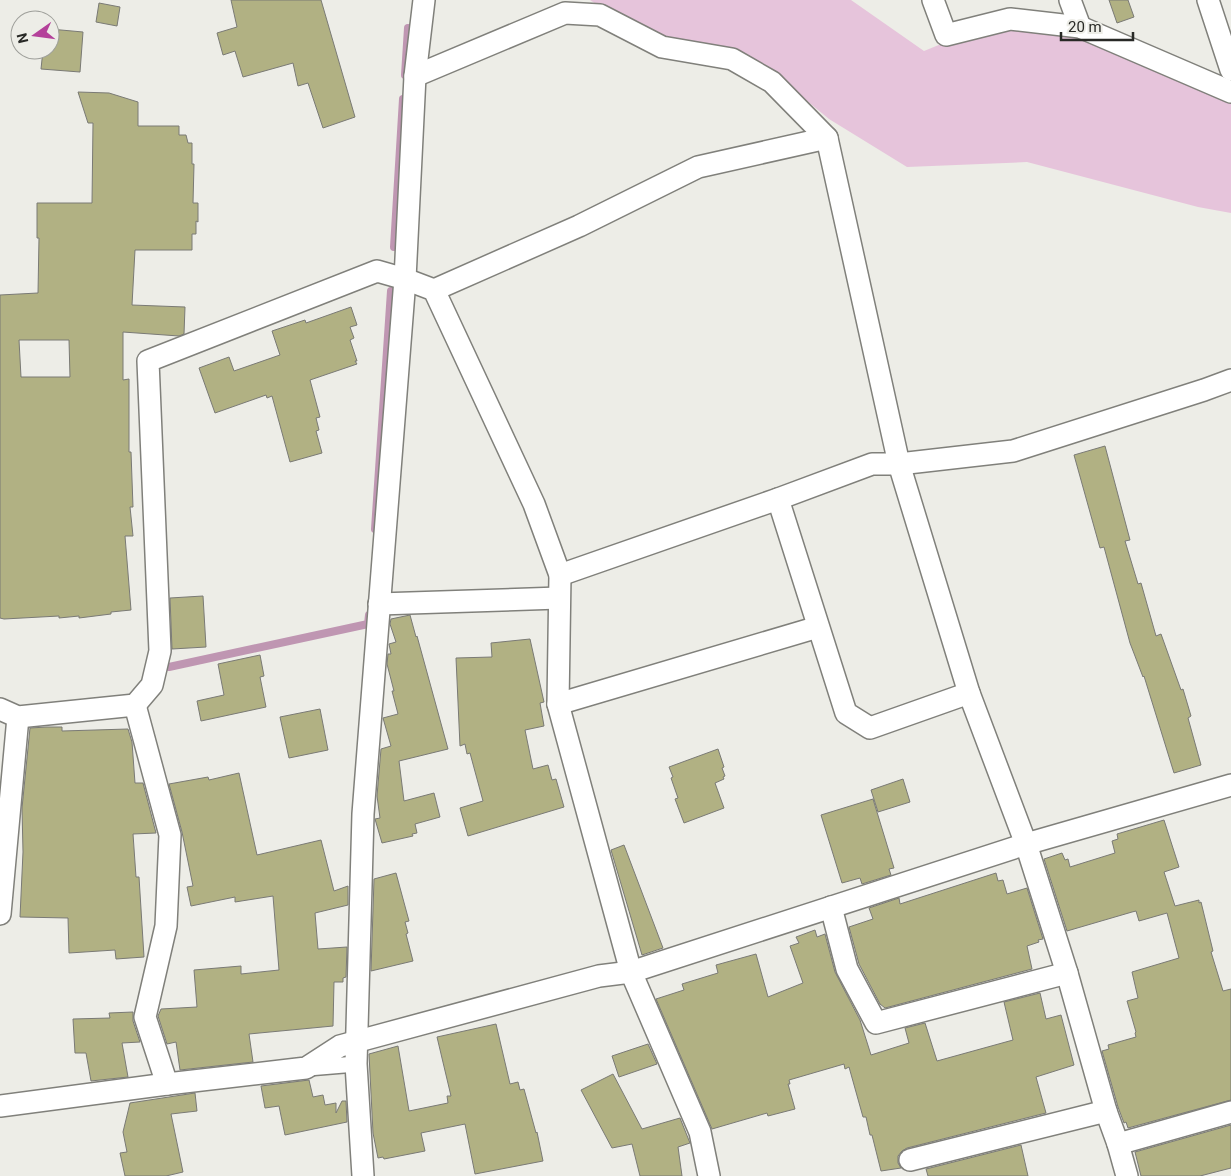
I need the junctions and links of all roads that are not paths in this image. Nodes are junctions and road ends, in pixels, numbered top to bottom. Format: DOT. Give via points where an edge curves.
graph roads {
  1 [pos="424,0"];
  2 [pos="933,0"];
  3 [pos="1070,0"];
  4 [pos="1208,0"];
  5 [pos="1080,28"];
  6 [pos="1231,70"];
  7 [pos="415,76"];
  8 [pos="1231,92"];
  9 [pos="827,138"];
  10 [pos="405,279"];
  11 [pos="434,290"];
  12 [pos="1231,380"];
  13 [pos="898,464"];
  14 [pos="778,499"];
  15 [pos="560,575"];
  16 [pos="559,598"];
  17 [pos="379,604"];
  18 [pos="818,627"];
  19 [pos="969,693"];
  20 [pos="558,704"];
  21 [pos="135,705"];
  22 [pos="9,713"];
  23 [pos="1231,785"];
  24 [pos="1026,844"];
  25 [pos="831,907"];
  26 [pos="0,914"];
  27 [pos="631,972"];
  28 [pos="1067,973"];
  29 [pos="357,1041"];
  30 [pos="356,1064"];
  31 [pos="306,1068"];
  32 [pos="167,1084"];
  33 [pos="0,1106"];
  34 [pos="1106,1111"];
  35 [pos="1231,1112"];
  36 [pos="1118,1144"];
  37 [pos="910,1160"];
  38 [pos="363,1176"];
  39 [pos="709,1176"];
  40 [pos="1127,1176"];
  1 -- 7 [label="street"];
  2 -- 5 [label="street" via="946,35 1010,19"];
  3 -- 5 [label="street"];
  4 -- 6 [label="street"];
  5 -- 8 [label="street"];
  7 -- 9 [label="street" via="565,13 600,15 662,47 732,59 772,82"];
  7 -- 10 [label="street"];
  9 -- 11 [label="street" via="698,167 579,226"];
  9 -- 13 [label="street"];
  10 -- 11 [label="street"];
  10 -- 17 [label="street"];
  10 -- 21 [label="street" via="377,271 148,362 160,651 152,685"];
  11 -- 15 [label="street" via="534,504"];
  12 -- 13 [label="street" via="1013,451"];
  13 -- 14 [label="street" via="872,464"];
  13 -- 19 [label="street"];
  14 -- 15 [label="street"];
  14 -- 18 [label="street"];
  15 -- 16 [label="street"];
  16 -- 17 [label="street"];
  16 -- 20 [label="street"];
  17 -- 29 [label="street" via="363,814"];
  18 -- 19 [label="street" via="846,713 870,728"];
  18 -- 20 [label="street"];
  19 -- 24 [label="street"];
  20 -- 27 [label="street"];
  21 -- 22 [label="street"];
  21 -- 32 [label="street" via="170,836 166,926 145,1017"];
  22 -- 26 [label="street"];
  23 -- 24 [label="street"];
  24 -- 25 [label="street"];
  24 -- 28 [label="street"];
  25 -- 27 [label="street"];
  25 -- 28 [label="street" via="847,969 876,1023"];
  27 -- 29 [label="street" via="599,976"];
  27 -- 39 [label="street" via="700,1132"];
  28 -- 34 [label="street"];
  29 -- 30 [label="street"];
  29 -- 31 [label="street" via="340,1046"];
  30 -- 31 [label="street"];
  30 -- 38 [label="street"];
  31 -- 32 [label="street"];
  32 -- 33 [label="street"];
  34 -- 36 [label="street"];
  34 -- 37 [label="street"];
  35 -- 36 [label="street"];
  36 -- 40 [label="street"];
}
